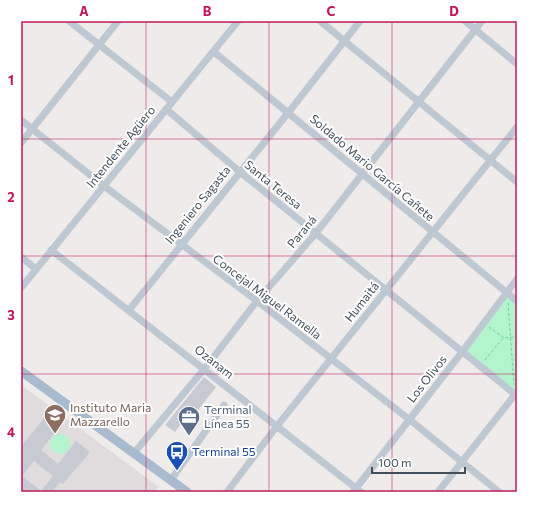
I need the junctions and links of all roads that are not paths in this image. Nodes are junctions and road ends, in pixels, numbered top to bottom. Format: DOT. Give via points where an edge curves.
graph roads {
  1 [pos="69,21"];
  2 [pos="118,21"];
  3 [pos="238,21"];
  4 [pos="320,21"];
  5 [pos="360,21"];
  6 [pos="465,21"];
  7 [pos="482,21"];
  8 [pos="476,30"];
  9 [pos="344,41"];
  10 [pos="99,45"];
  11 [pos="214,52"];
  12 [pos="517,64"];
  13 [pos="172,102"];
  14 [pos="418,102"];
  15 [pos="166,109"];
  16 [pos="288,113"];
  17 [pos="21,120"];
  18 [pos="517,127"];
  19 [pos="32,129"];
  20 [pos="21,143"];
  21 [pos="489,160"];
  22 [pos="240,172"];
  23 [pos="362,173"];
  24 [pos="517,182"];
  25 [pos="104,186"];
  26 [pos="432,232"];
  27 [pos="316,234"];
  28 [pos="180,245"];
  29 [pos="51,250"];
  30 [pos="21,257"];
  31 [pos="36,269"];
  32 [pos="517,279"];
  33 [pos="21,288"];
  34 [pos="385,291"];
  35 [pos="507,292"];
  36 [pos="517,300"];
  37 [pos="258,301"];
  38 [pos="129,310"];
  39 [pos="462,352"];
  40 [pos="331,359"];
  41 [pos="205,368"];
  42 [pos="21,371"];
  43 [pos="516,394"];
  44 [pos="224,405"];
  45 [pos="410,420"];
  46 [pos="277,426"];
  47 [pos="134,453"];
  48 [pos="462,461"];
  49 [pos="171,480"];
  50 [pos="357,491"];
  51 [pos="187,492"];
  52 [pos="227,492"];
  53 [pos="438,492"];
  54 [pos="499,492"];
  1 -- 10 [label="street"];
  2 -- 10 [label="street"];
  3 -- 11 [label="street, Intendente Agüero"];
  4 -- 9 [label="street"];
  5 -- 9 [label="street, Ingeniero Sagasta"];
  6 -- 8 [label="street"];
  7 -- 8 [label="street, Paraná"];
  8 -- 12 [label="street"];
  8 -- 14 [label="street, Paraná"];
  9 -- 14 [label="street"];
  9 -- 16 [label="street, Ingeniero Sagasta"];
  10 -- 13 [label="street"];
  10 -- 19 [label="street"];
  11 -- 13 [label="street, Intendente Agüero"];
  11 -- 16 [label="street, Soldado Mario García Cañete"];
  13 -- 15 [label="street, Intendente Agüero"];
  14 -- 21 [label="street"];
  14 -- 23 [label="street, Paraná"];
  15 -- 22 [label="street, Santa Teresa"];
  15 -- 25 [label="street, Intendente Agüero"];
  16 -- 22 [label="street, Ingeniero Sagasta"];
  16 -- 23 [label="street, Soldado Mario García Cañete"];
  17 -- 19 [label="street, Concejal Miguel Ramella"];
  18 -- 21 [label="street, Humaitá"];
  19 -- 20 [label="street"];
  19 -- 25 [label="street, Concejal Miguel Ramella"];
  21 -- 24 [label="street"];
  21 -- 26 [label="street, Humaitá"];
  22 -- 27 [label="street, Santa Teresa"];
  22 -- 28 [label="street, Ingeniero Sagasta"];
  23 -- 26 [label="street, Soldado Mario García Cañete"];
  23 -- 27 [label="street, Paraná"];
  25 -- 28 [label="street, Concejal Miguel Ramella"];
  25 -- 29 [label="street, Intendente Agüero"];
  26 -- 34 [label="street, Humaitá"];
  26 -- 35 [label="street, Soldado Mario García Cañete"];
  27 -- 34 [label="street, Santa Teresa"];
  27 -- 37 [label="street, Paraná"];
  28 -- 37 [label="street, Concejal Miguel Ramella"];
  28 -- 38 [label="street, Ingeniero Sagasta"];
  29 -- 31 [label="street, Intendente Agüero"];
  29 -- 38 [label="street, Ozanam"];
  30 -- 31 [label="street"];
  31 -- 33 [label="street, Intendente Agüero"];
  32 -- 35 [label="street, Los Olivos"];
  34 -- 39 [label="street, Santa Teresa"];
  34 -- 40 [label="street, Humaitá"];
  35 -- 36 [label="street, Soldado Mario García Cañete"];
  35 -- 39 [label="street, Los Olivos"];
  37 -- 40 [label="street, Concejal Miguel Ramella"];
  37 -- 41 [label="street, Paraná"];
  38 -- 41 [label="street, Ozanam"];
  39 -- 43 [label="street, Santa Teresa"];
  39 -- 45 [label="street, Los Olivos"];
  40 -- 45 [label="street, Concejal Miguel Ramella"];
  40 -- 46 [label="street, Humaitá"];
  41 -- 46 [label="street, Ozanam"];
  41 -- 47 [label="street, Paraná"];
  42 -- 47 [label="main road"];
  43 -- 48 [label="street"];
  44 -- 49 [label="street"];
  45 -- 48 [label="street, Concejal Miguel Ramella"];
  45 -- 50 [label="street, Los Olivos"];
  46 -- 50 [label="street, Ozanam"];
  46 -- 52 [label="street, Humaitá"];
  47 -- 49 [label="main road"];
  48 -- 53 [label="street"];
  48 -- 54 [label="street, Concejal Miguel Ramella"];
  49 -- 51 [label="main road"];
}
